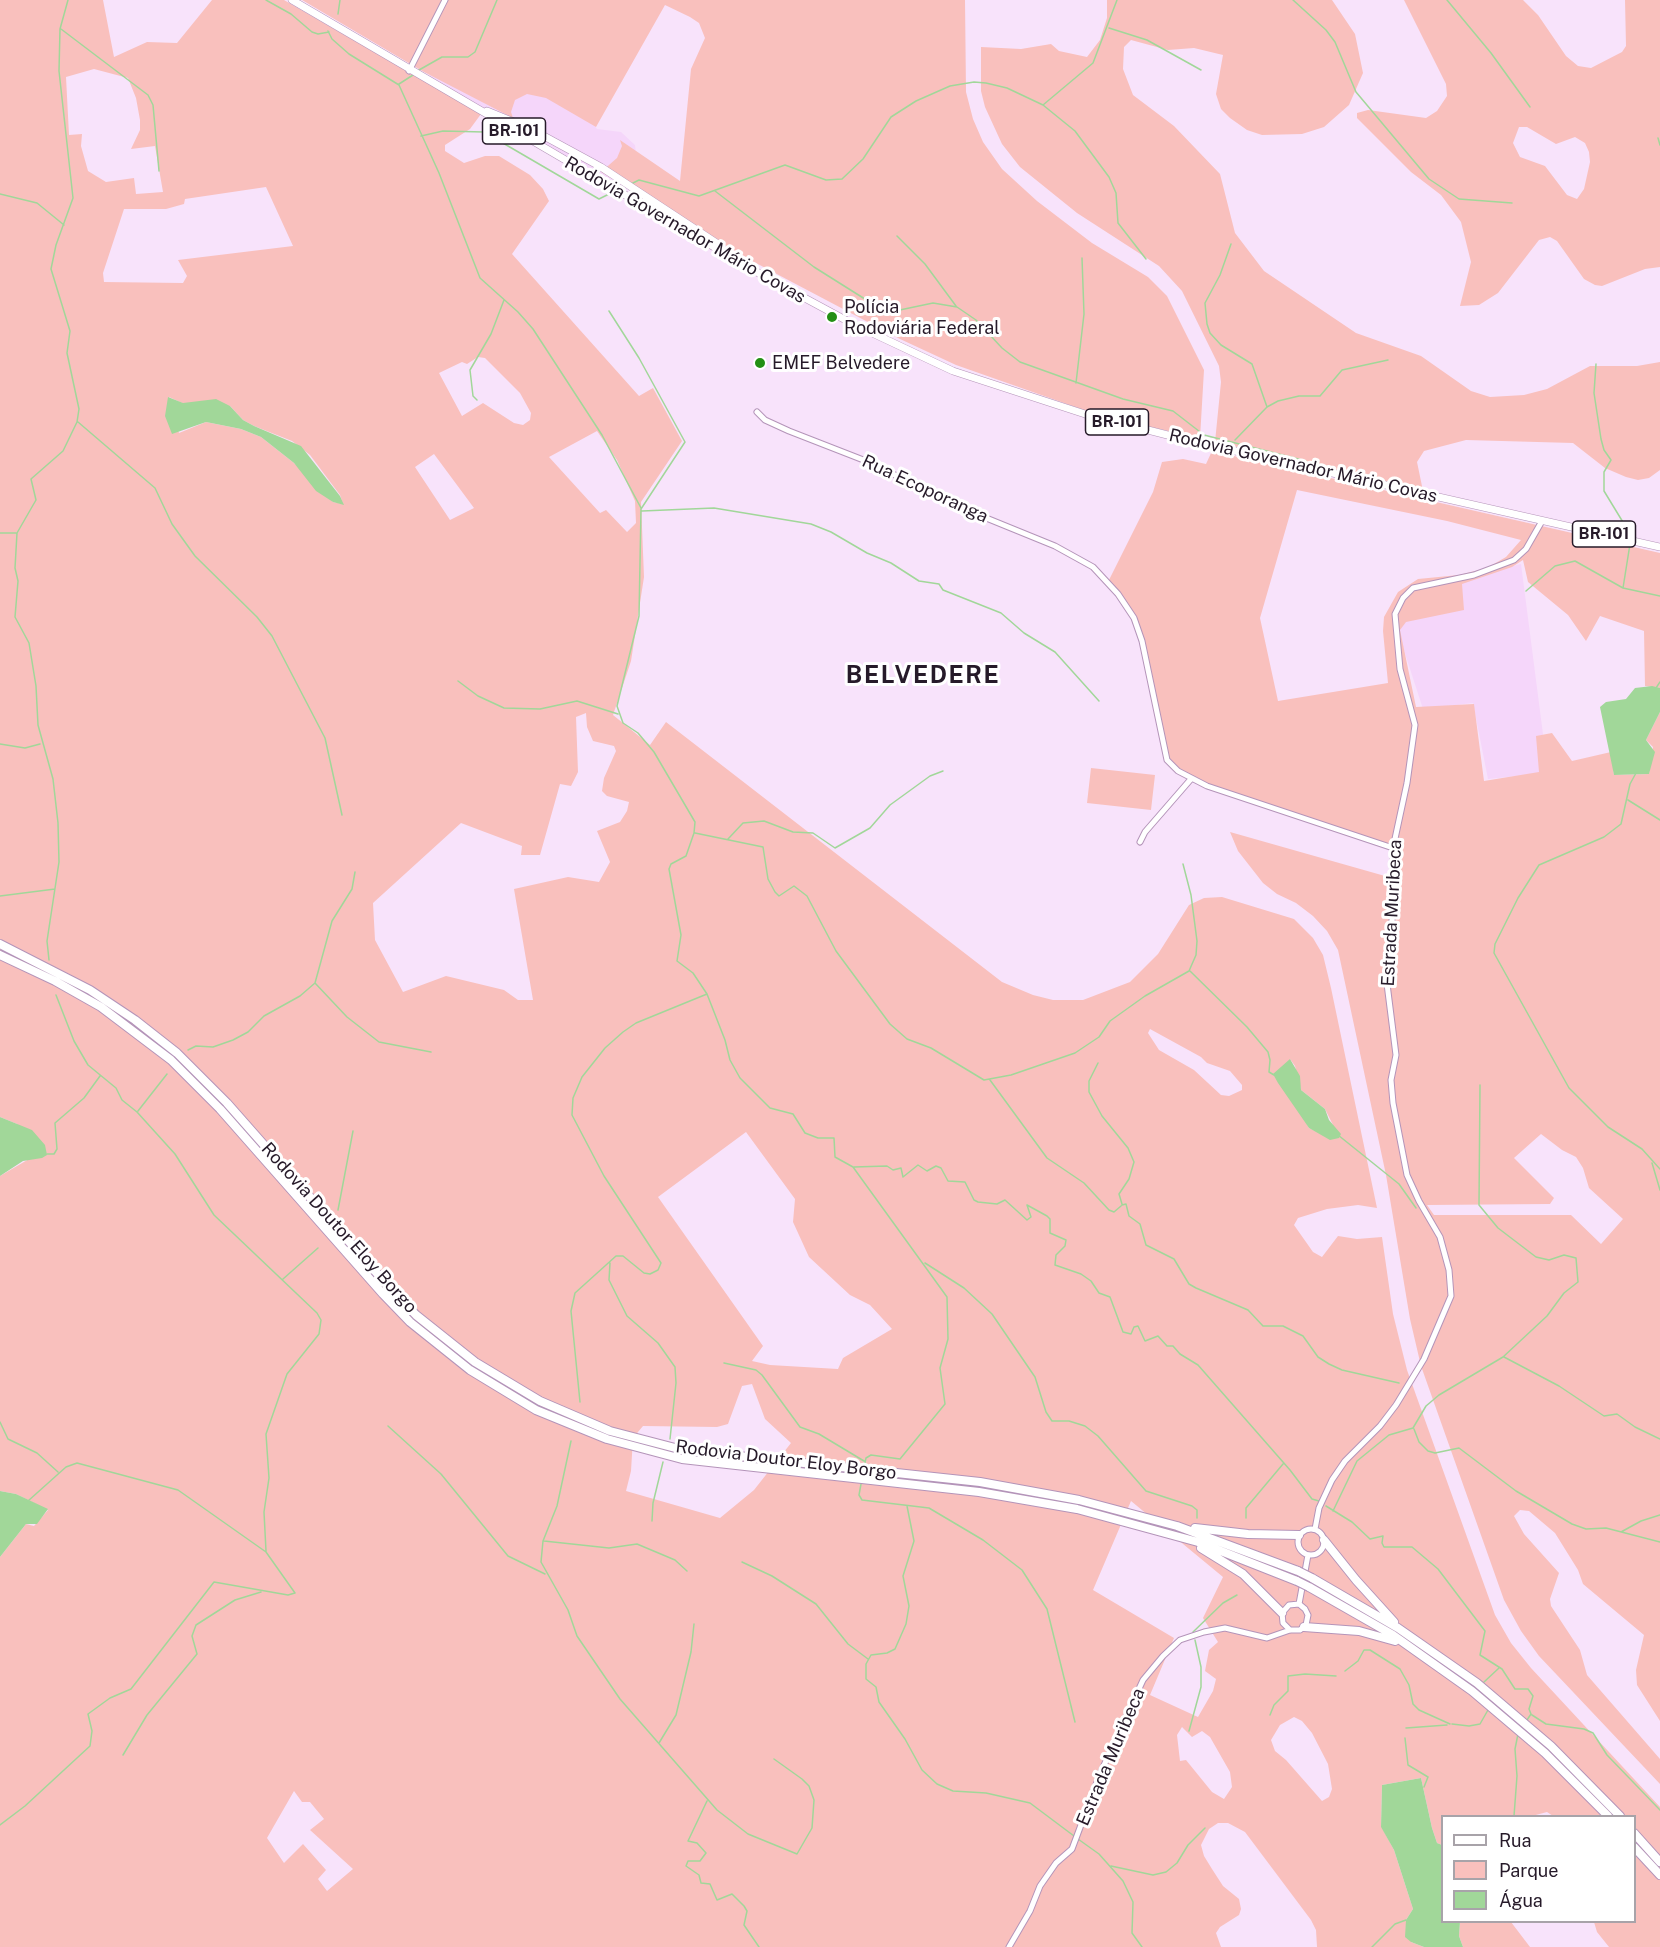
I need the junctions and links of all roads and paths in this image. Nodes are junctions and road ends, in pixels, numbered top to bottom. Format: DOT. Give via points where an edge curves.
graph roads {
  1 [pos="292,0"];
  2 [pos="445,0"];
  3 [pos="409,71"];
  4 [pos="465,102"];
  5 [pos="598,179"];
  6 [pos="646,197"];
  7 [pos="762,275"];
  8 [pos="757,412"];
  9 [pos="1542,521"];
  10 [pos="1660,547"];
  11 [pos="1191,779"];
  12 [pos="1140,842"];
  13 [pos="1393,848"];
  14 [pos="0,944"];
  15 [pos="0,955"];
  16 [pos="1315,1529"];
  17 [pos="1175,1530"];
  18 [pos="1299,1535"];
  19 [pos="1324,1540"];
  20 [pos="1308,1555"];
  21 [pos="1311,1583"];
  22 [pos="1299,1604"];
  23 [pos="1282,1613"];
  24 [pos="1304,1627"];
  25 [pos="1290,1630"];
  26 [pos="1418,1641"];
  27 [pos="1433,1662"];
  28 [pos="1607,1815"];
  29 [pos="1619,1815"];
  30 [pos="1636,1834"];
  31 [pos="1636,1848"];
  32 [pos="1660,1862"];
  33 [pos="1660,1875"];
  34 [pos="1009,1947"];
  1 -- 3 [label="main road, Rodovia Governador Mário Covas / BR-101"];
  2 -- 3 [label="street"];
  3 -- 4 [label="main road, Rodovia Governador Mário Covas / BR-101"];
  4 -- 5 [label="main road, Rodovia Governador Mário Covas / BR-101"];
  4 -- 6 [label="main road" via="531,129"];
  5 -- 6 [label="main road"];
  5 -- 7 [label="main road, Rodovia Governador Mário Covas / BR-101"];
  6 -- 7 [label="main road"];
  7 -- 9 [label="main road, Rodovia Governador Mário Covas / BR-101" via="953,371 1085,414"];
  8 -- 11 [label="street, Rua Ecoporanga" via="765,420 904,478 1055,546 1092,567 1134,618 1167,760"];
  9 -- 10 [label="main road, Rodovia Governador Mário Covas / BR-101"];
  9 -- 13 [label="street, Estrada Muribeca" via="1526,549 1508,564 1413,588 1399,604 1395,614 1396,642 1415,725"];
  11 -- 12 [label="street"];
  11 -- 13 [label="street"];
  13 -- 16 [label="street, Estrada Muribeca" via="1393,911 1386,976 1396,1055 1391,1080 1393,1103 1407,1175 1440,1237 1451,1296 1424,1359 1396,1405 1332,1480 1319,1508"];
  14 -- 17 [label="highway, Rodovia Doutor Eloy Borgo" via="90,990 177,1053 227,1102 410,1308 475,1362 540,1401 610,1431 683,1450 1005,1486 1088,1502"];
  15 -- 17 [label="highway, Rodovia Doutor Eloy Borgo" via="100,1007 171,1060 220,1109 403,1315 470,1370 536,1410 607,1439 682,1459 1012,1496"];
  16 -- 18 [label="street"];
  16 -- 19 [label="street"];
  17 -- 18 [label="highway"];
  17 -- 21 [label="highway, Rodovia Doutor Eloy Borgo, bridge" via="1297,1581"];
  17 -- 21 [label="highway, Rodovia Doutor Eloy Borgo, bridge" via="1298,1572"];
  17 -- 23 [label="highway" via="1232,1565"];
  18 -- 20 [label="street" via="1299,1547"];
  19 -- 20 [label="street" via="1320,1551"];
  19 -- 26 [label="highway" via="1371,1597"];
  20 -- 22 [label="street"];
  21 -- 26 [label="highway, Rodovia Doutor Eloy Borgo"];
  21 -- 27 [label="highway, Rodovia Doutor Eloy Borgo"];
  22 -- 23 [label="street" via="1289,1605"];
  22 -- 24 [label="street" via="1308,1616"];
  23 -- 25 [label="street" via="1283,1623"];
  24 -- 25 [label="street, Estrada Muribeca"];
  24 -- 27 [label="highway" via="1368,1632 1397,1642"];
  25 -- 34 [label="street, Estrada Muribeca" via="1267,1638 1225,1628 1204,1632 1180,1640 1163,1656 1143,1680 1100,1774 1072,1849 1040,1886"];
  26 -- 29 [label="highway, Rodovia Doutor Eloy Borgo" via="1533,1730"];
  27 -- 28 [label="highway, Rodovia Doutor Eloy Borgo" via="1527,1737"];
  30 -- 32 [label="highway"];
  31 -- 33 [label="highway"];
}
